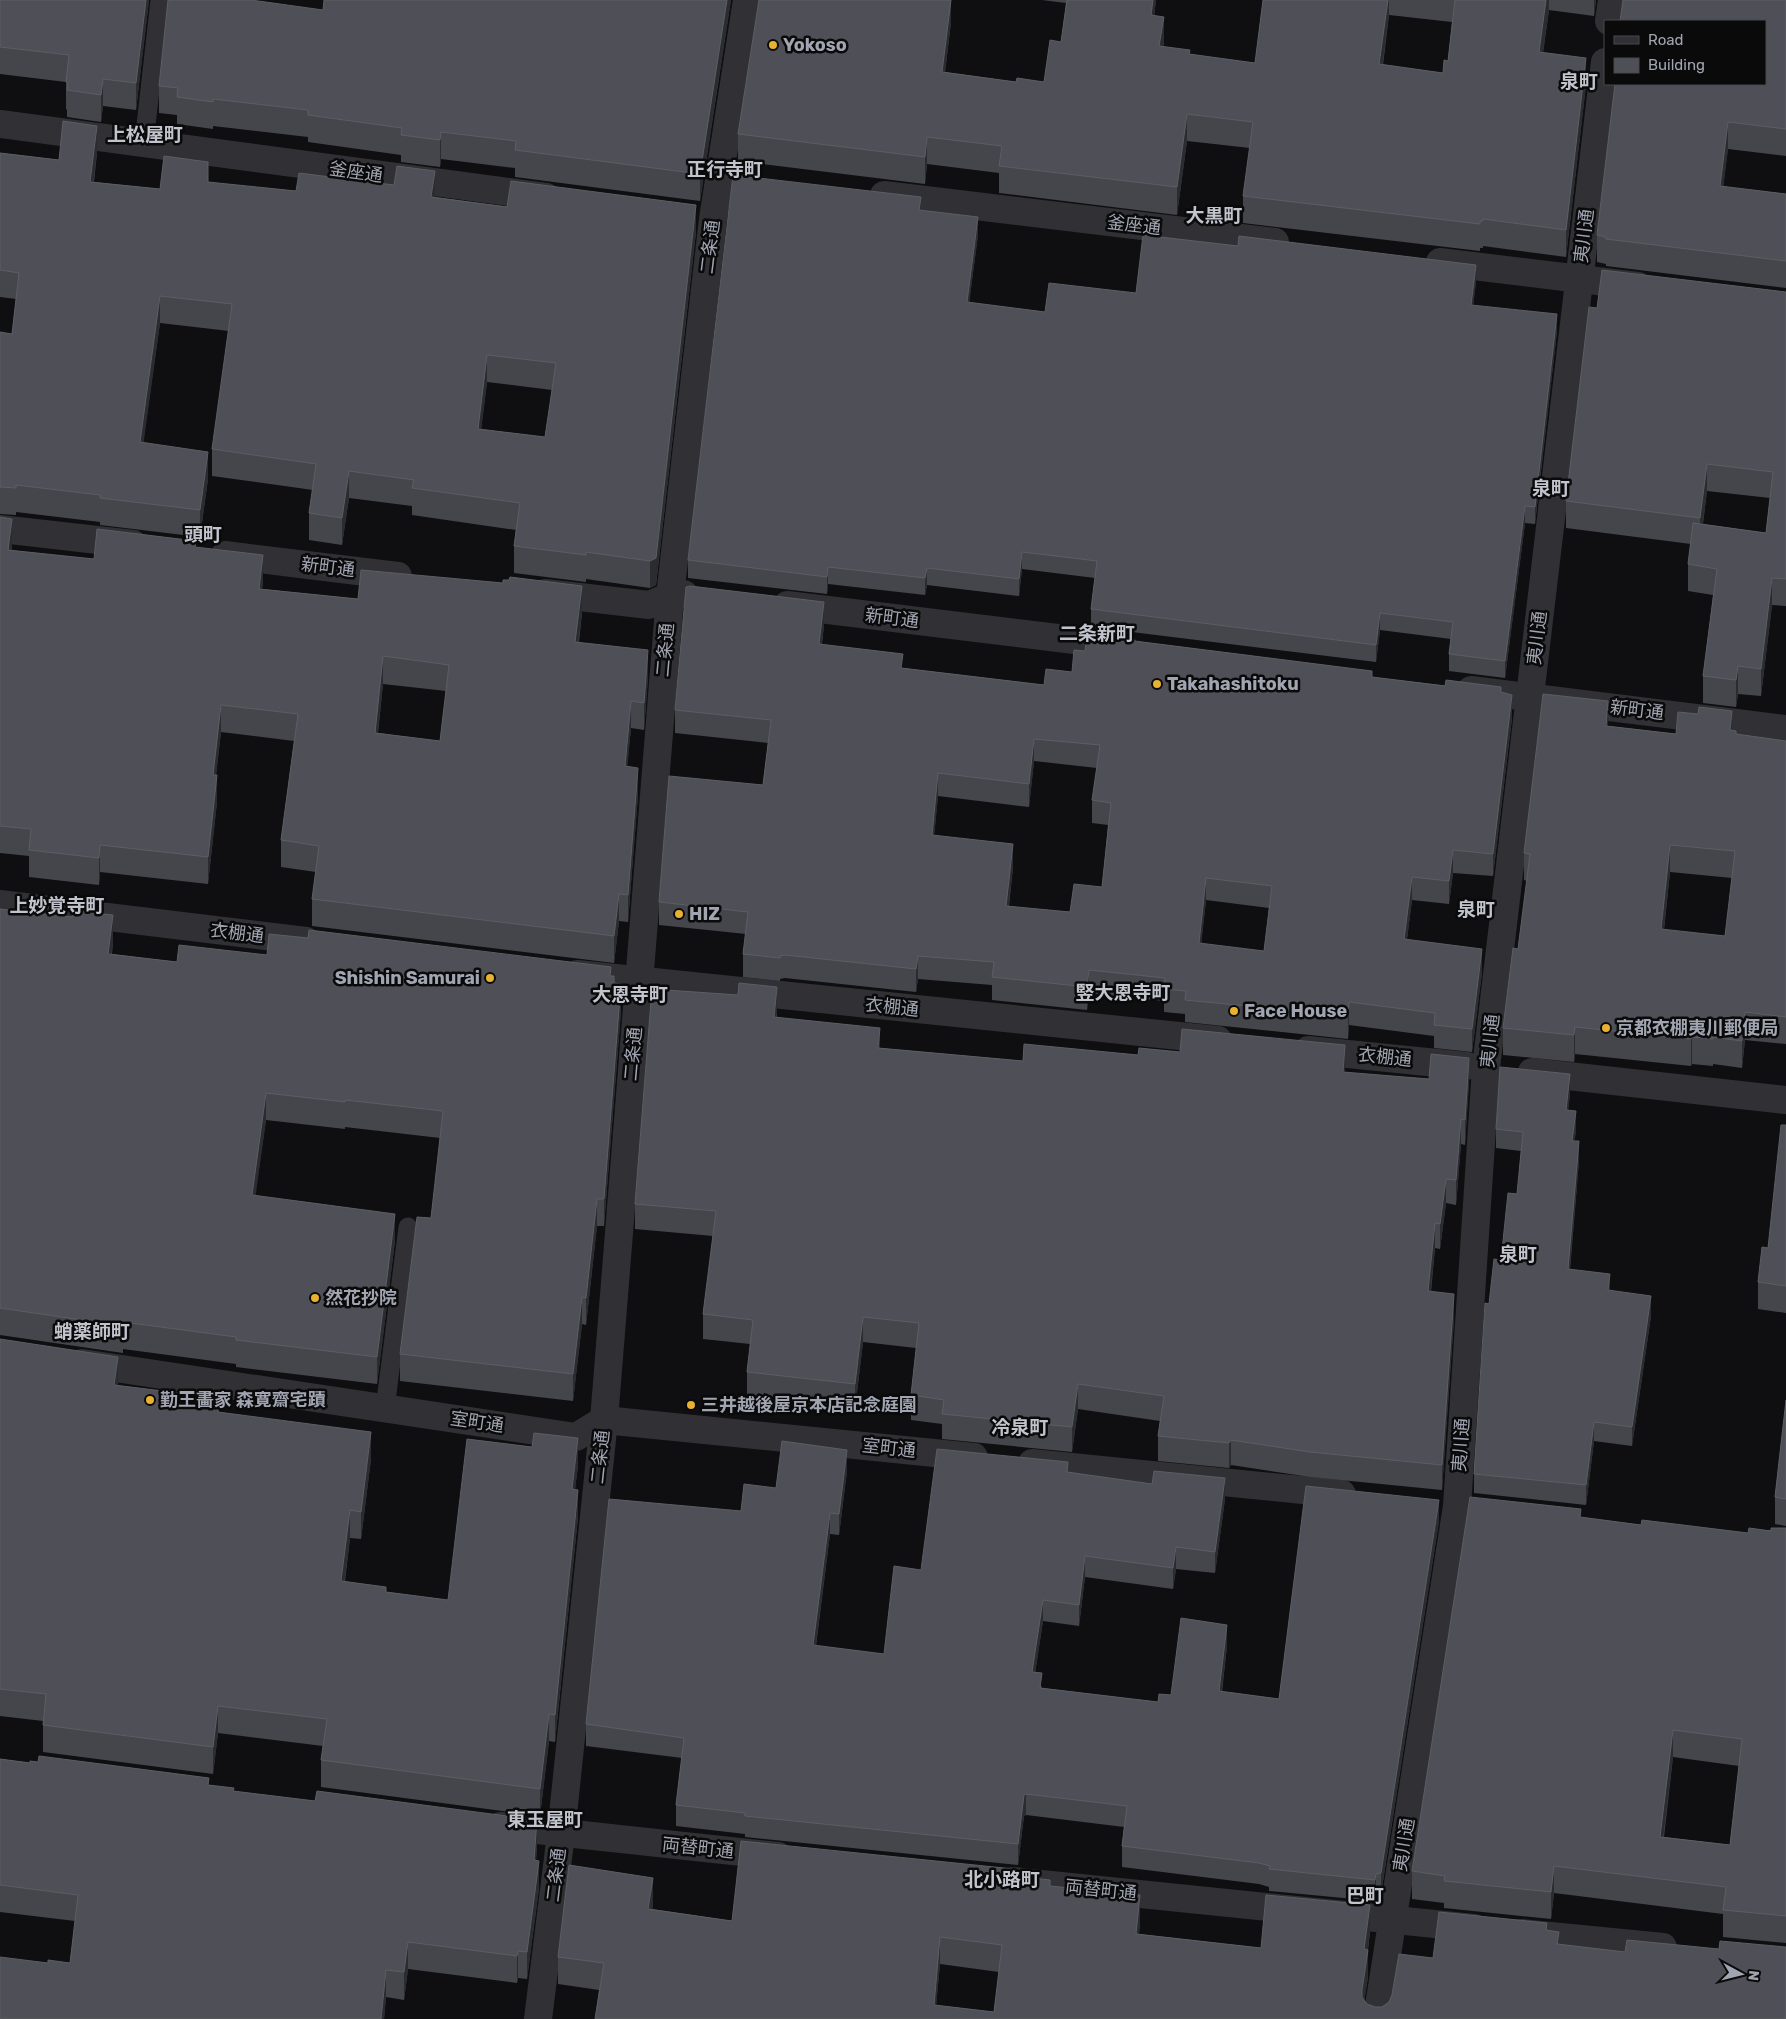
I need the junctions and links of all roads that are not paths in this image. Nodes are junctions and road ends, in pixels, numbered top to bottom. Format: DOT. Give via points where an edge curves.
graph roads {
  1 [pos="160,0"];
  2 [pos="747,0"];
  3 [pos="1612,0"];
  4 [pos="1610,20"];
  5 [pos="1604,70"];
  6 [pos="0,124"];
  7 [pos="144,143"];
  8 [pos="859,192"];
  9 [pos="566,199"];
  10 [pos="1303,245"];
  11 [pos="1411,258"];
  12 [pos="1579,279"];
  13 [pos="1658,288"];
  14 [pos="0,528"];
  15 [pos="157,547"];
  16 [pos="197,552"];
  17 [pos="423,579"];
  18 [pos="521,590"];
  19 [pos="710,595"];
  20 [pos="670,596"];
  21 [pos="760,601"];
  22 [pos="1145,649"];
  23 [pos="1451,687"];
  24 [pos="1530,697"];
  25 [pos="1786,729"];
  26 [pos="0,904"];
  27 [pos="334,944"];
  28 [pos="550,971"];
  29 [pos="639,982"];
  30 [pos="1240,1043"];
  31 [pos="1279,1047"];
  32 [pos="1486,1068"];
  33 [pos="1786,1100"];
  34 [pos="408,1227"];
  35 [pos="59,1359"];
  36 [pos="385,1409"];
  37 [pos="604,1420"];
  38 [pos="1368,1497"];
  39 [pos="1447,1505"];
  40 [pos="1486,1509"];
  41 [pos="472,1822"];
  42 [pos="561,1834"];
  43 [pos="799,1858"];
  44 [pos="987,1878"];
  45 [pos="1392,1920"];
  46 [pos="1688,1949"];
  47 [pos="538,2019"];
  48 [pos="1377,2019"];
  1 -- 7 [label="lane"];
  2 -- 20 [label="street, 二条通" via="731,177 703,218"];
  3 -- 4 [label="street"];
  5 -- 12 [label="street, 夷川通"];
  6 -- 7 [label="street, 釜座通"];
  7 -- 9 [label="street, 釜座通"];
  8 -- 10 [label="street, 釜座通"];
  11 -- 12 [label="street"];
  12 -- 13 [label="street"];
  12 -- 24 [label="street, 夷川通"];
  14 -- 15 [label="street"];
  16 -- 17 [label="street, 新町通"];
  18 -- 20 [label="street" via="649,605"];
  19 -- 20 [label="street"];
  20 -- 29 [label="street, 二条通"];
  21 -- 22 [label="street, 新町通"];
  23 -- 24 [label="street, 新町通"];
  24 -- 25 [label="street, 新町通"];
  24 -- 32 [label="street, 夷川通"];
  26 -- 27 [label="street, 衣棚通"];
  28 -- 29 [label="street, 衣棚通"];
  29 -- 30 [label="street, 衣棚通"];
  29 -- 37 [label="street, 二条通"];
  31 -- 32 [label="street, 衣棚通"];
  32 -- 33 [label="street, 衣棚通"];
  32 -- 39 [label="street, 夷川通"];
  34 -- 36 [label="lane"];
  35 -- 36 [label="street, 室町通"];
  36 -- 37 [label="street, 室町通" via="576,1437"];
  37 -- 38 [label="street, 室町通"];
  37 -- 42 [label="street, 二条通"];
  39 -- 40 [label="street"];
  39 -- 45 [label="street, 夷川通"];
  41 -- 42 [label="street, 両替町通"];
  42 -- 43 [label="street, 両替町通"];
  42 -- 47 [label="street, 二条通"];
  44 -- 45 [label="street, 両替町通"];
  45 -- 46 [label="street, 両替町通"];
  45 -- 48 [label="street, 夷川通"];
}
